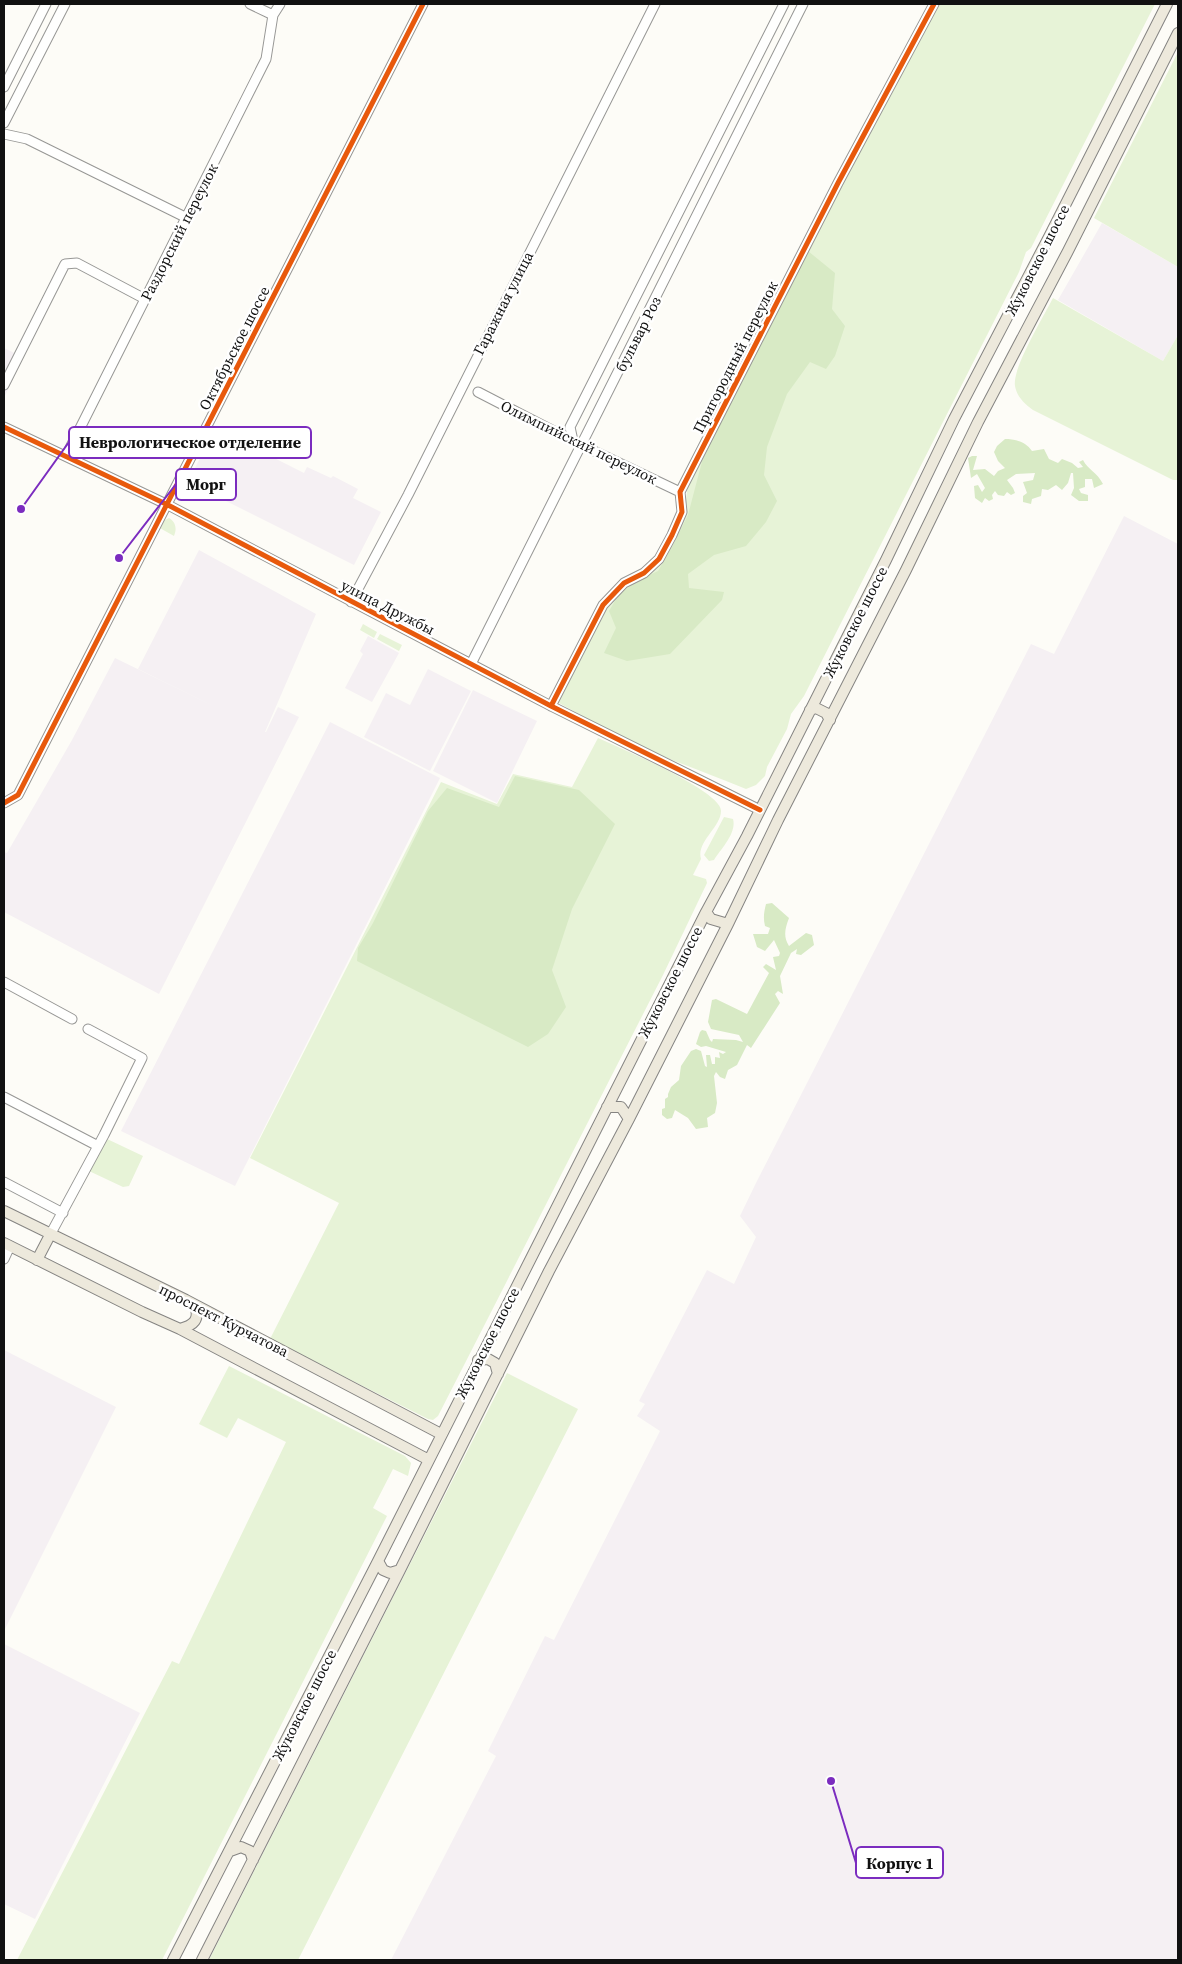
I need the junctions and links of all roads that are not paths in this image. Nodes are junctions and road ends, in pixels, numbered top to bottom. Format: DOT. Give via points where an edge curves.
graph roads {
  1 [pos="46,4"];
  2 [pos="65,4"];
  3 [pos="250,4"];
  4 [pos="280,4"];
  5 [pos="423,4"];
  6 [pos="655,4"];
  7 [pos="784,4"];
  8 [pos="803,4"];
  9 [pos="934,4"];
  10 [pos="1167,4"];
  11 [pos="274,16"];
  12 [pos="1178,34"];
  13 [pos="4,87"];
  14 [pos="4,123"];
  15 [pos="4,134"];
  16 [pos="187,218"];
  17 [pos="145,299"];
  18 [pos="4,385"];
  19 [pos="478,392"];
  20 [pos="4,427"];
  21 [pos="573,441"];
  22 [pos="583,445"];
  23 [pos="66,456"];
  24 [pos="680,492"];
  25 [pos="168,505"];
  26 [pos="351,602"];
  27 [pos="471,664"];
  28 [pos="551,706"];
  29 [pos="810,710"];
  30 [pos="830,720"];
  31 [pos="4,803"];
  32 [pos="760,810"];
  33 [pos="706,912"];
  34 [pos="728,924"];
  35 [pos="4,982"];
  36 [pos="72,1019"];
  37 [pos="88,1029"];
  38 [pos="4,1097"];
  39 [pos="607,1107"];
  40 [pos="629,1119"];
  41 [pos="98,1146"];
  42 [pos="4,1182"];
  43 [pos="4,1211"];
  44 [pos="63,1213"];
  45 [pos="50,1235"];
  46 [pos="7,1244"];
  47 [pos="4,1259"];
  48 [pos="37,1260"];
  49 [pos="195,1305"];
  50 [pos="180,1328"];
  51 [pos="478,1360"];
  52 [pos="498,1374"];
  53 [pos="442,1434"];
  54 [pos="428,1460"];
  55 [pos="378,1561"];
  56 [pos="400,1570"];
  57 [pos="230,1851"];
  58 [pos="252,1860"];
  59 [pos="173,1960"];
  60 [pos="202,1960"];
  1 -- 13 [label="street"];
  2 -- 14 [label="street"];
  3 -- 11 [label="street"];
  4 -- 11 [label="street, Раздорский переулок"];
  5 -- 25 [label="street, Октябрьское шоссе"];
  6 -- 26 [label="street, Гаражная улица"];
  7 -- 21 [label="street" via="570,426"];
  8 -- 22 [label="street, бульвар Роз"];
  9 -- 24 [label="street, Пригородный переулок" via="838,183"];
  10 -- 29 [label="main road, Жуковское шоссе" via="954,419"];
  11 -- 16 [label="street, Раздорский переулок" via="266,59"];
  12 -- 30 [label="main road, Жуковское шоссе" via="974,430"];
  15 -- 16 [label="street" via="27,139"];
  16 -- 17 [label="street, Раздорский переулок"];
  17 -- 18 [label="street" via="77,263 64,264"];
  17 -- 23 [label="street, Раздорский переулок"];
  19 -- 21 [label="street, Олимпийский переулок"];
  20 -- 23 [label="street, улица Дружбы"];
  21 -- 22 [label="street, Олимпийский переулок"];
  22 -- 24 [label="street, Олимпийский переулок"];
  22 -- 27 [label="street, бульвар Роз"];
  23 -- 25 [label="street, улица Дружбы"];
  24 -- 28 [label="street, Пригородный переулок" via="682,512 658,559 644,573 624,583 603,605"];
  25 -- 26 [label="street, улица Дружбы"];
  25 -- 31 [label="street, Октябрьское шоссе" via="18,795"];
  26 -- 27 [label="street, улица Дружбы"];
  27 -- 28 [label="street, улица Дружбы"];
  28 -- 32 [label="street, улица Дружбы"];
  29 -- 30 [label="main road" via="816,708 826,713"];
  29 -- 32 [label="main road, Жуковское шоссе"];
  30 -- 34 [label="main road, Жуковское шоссе"];
  32 -- 33 [label="main road, Жуковское шоссе"];
  33 -- 34 [label="main road" via="711,919"];
  33 -- 39 [label="main road, Жуковское шоссе"];
  34 -- 40 [label="main road, Жуковское шоссе"];
  35 -- 36 [label="street"];
  37 -- 41 [label="street" via="142,1058"];
  38 -- 41 [label="street"];
  39 -- 40 [label="main road" via="621,1107"];
  39 -- 51 [label="main road, Жуковское шоссе"];
  40 -- 52 [label="main road, Жуковское шоссе"];
  41 -- 44 [label="street"];
  42 -- 44 [label="street"];
  43 -- 45 [label="main road, проспект Курчатова"];
  44 -- 45 [label="street"];
  45 -- 48 [label="main road"];
  45 -- 49 [label="main road, проспект Курчатова"];
  46 -- 47 [label="street"];
  46 -- 48 [label="main road, проспект Курчатова"];
  48 -- 50 [label="main road, проспект Курчатова"];
  49 -- 50 [label="main road" via="198,1312 196,1321 192,1326"];
  49 -- 53 [label="main road, проспект Курчатова"];
  50 -- 54 [label="main road, проспект Курчатова"];
  51 -- 52 [label="main road" via="488,1359 495,1363"];
  51 -- 53 [label="main road, Жуковское шоссе"];
  52 -- 56 [label="main road, Жуковское шоссе"];
  53 -- 54 [label="main road, Жуковское шоссе"];
  54 -- 55 [label="main road, Жуковское шоссе"];
  55 -- 56 [label="main road" via="383,1570 390,1573"];
  55 -- 57 [label="main road, Жуковское шоссе"];
  56 -- 58 [label="main road, Жуковское шоссе"];
  57 -- 58 [label="main road" via="241,1847 250,1850"];
  57 -- 59 [label="main road, Жуковское шоссе"];
  58 -- 60 [label="main road, Жуковское шоссе"];
}
